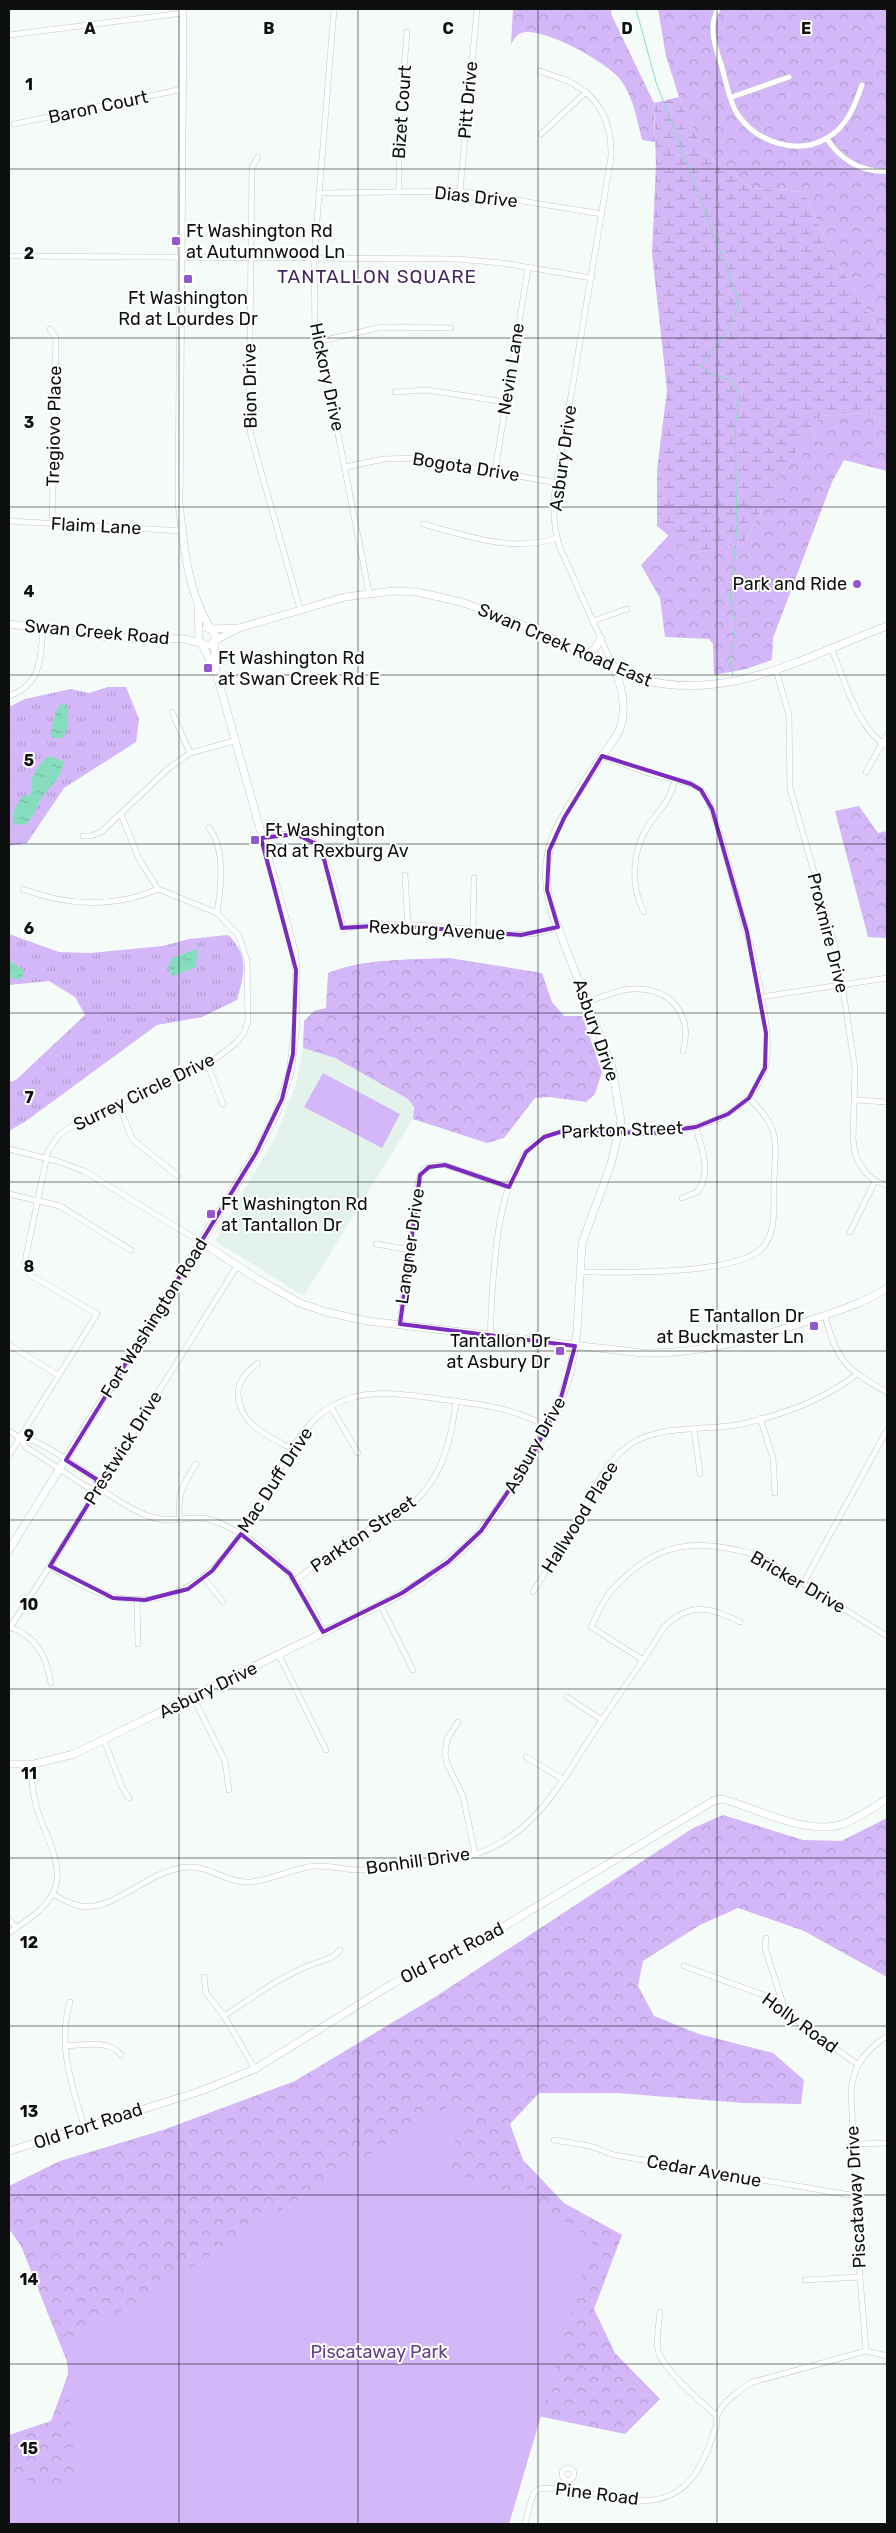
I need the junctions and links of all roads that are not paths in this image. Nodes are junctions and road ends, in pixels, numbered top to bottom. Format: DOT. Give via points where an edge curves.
graph roads {
  1 [pos="334,9"];
  2 [pos="476,9"];
  3 [pos="718,9"];
  4 [pos="183,11"];
  5 [pos="407,32"];
  6 [pos="9,35"];
  7 [pos="540,71"];
  8 [pos="789,77"];
  9 [pos="862,85"];
  10 [pos="183,89"];
  11 [pos="586,92"];
  12 [pos="732,97"];
  13 [pos="14,124"];
  14 [pos="541,134"];
  15 [pos="827,139"];
  16 [pos="258,157"];
  17 [pos="887,171"];
  18 [pos="460,191"];
  19 [pos="399,192"];
  20 [pos="319,193"];
  21 [pos="602,214"];
  22 [pos="9,256"];
  23 [pos="181,258"];
  24 [pos="314,258"];
  25 [pos="250,259"];
  26 [pos="528,268"];
  27 [pos="592,278"];
  28 [pos="451,328"];
  29 [pos="50,330"];
  30 [pos="317,342"];
  31 [pos="395,392"];
  32 [pos="506,402"];
  33 [pos="345,467"];
  34 [pos="495,471"];
  35 [pos="557,483"];
  36 [pos="9,521"];
  37 [pos="52,524"];
  38 [pos="423,524"];
  39 [pos="183,530"];
  40 [pos="557,538"];
  41 [pos="369,592"];
  42 [pos="198,604"];
  43 [pos="300,609"];
  44 [pos="628,609"];
  45 [pos="593,621"];
  46 [pos="9,624"];
  47 [pos="887,626"];
  48 [pos="239,628"];
  49 [pos="43,629"];
  50 [pos="211,629"];
  51 [pos="199,633"];
  52 [pos="601,638"];
  53 [pos="185,639"];
  54 [pos="215,641"];
  55 [pos="202,644"];
  56 [pos="832,648"];
  57 [pos="586,654"];
  58 [pos="613,667"];
  59 [pos="776,670"];
  60 [pos="216,672"];
  61 [pos="9,696"];
  62 [pos="172,712"];
  63 [pos="887,735"];
  64 [pos="234,741"];
  65 [pos="885,744"];
  66 [pos="190,753"];
  67 [pos="602,756"];
  68 [pos="866,772"];
  69 [pos="674,780"];
  70 [pos="121,814"];
  71 [pos="208,828"];
  72 [pos="84,836"];
  73 [pos="261,838"];
  74 [pos="405,875"];
  75 [pos="474,878"];
  76 [pos="22,889"];
  77 [pos="158,889"];
  78 [pos="644,912"];
  79 [pos="217,913"];
  80 [pos="408,926"];
  81 [pos="558,926"];
  82 [pos="473,930"];
  83 [pos="887,978"];
  84 [pos="842,984"];
  85 [pos="760,997"];
  86 [pos="587,1002"];
  87 [pos="683,1052"];
  88 [pos="207,1063"];
  89 [pos="749,1098"];
  90 [pos="856,1100"];
  91 [pos="118,1102"];
  92 [pos="887,1102"];
  93 [pos="223,1104"];
  94 [pos="696,1127"];
  95 [pos="620,1132"];
  96 [pos="9,1149"];
  97 [pos="46,1158"];
  98 [pos="178,1176"];
  99 [pos="875,1181"];
  100 [pos="887,1186"];
  101 [pos="509,1187"];
  102 [pos="9,1194"];
  103 [pos="682,1198"];
  104 [pos="38,1200"];
  105 [pos="850,1232"];
  106 [pos="201,1242"];
  107 [pos="376,1244"];
  108 [pos="131,1250"];
  109 [pos="410,1250"];
  110 [pos="237,1266"];
  111 [pos="579,1272"];
  112 [pos="887,1288"];
  113 [pos="825,1315"];
  114 [pos="400,1324"];
  115 [pos="490,1336"];
  116 [pos="9,1345"];
  117 [pos="575,1346"];
  118 [pos="258,1363"];
  119 [pos="58,1375"];
  120 [pos="856,1375"];
  121 [pos="887,1392"];
  122 [pos="456,1401"];
  123 [pos="331,1407"];
  124 [pos="760,1418"];
  125 [pos="548,1427"];
  126 [pos="694,1429"];
  127 [pos="887,1430"];
  128 [pos="9,1431"];
  129 [pos="20,1438"];
  130 [pos="292,1449"];
  131 [pos="358,1453"];
  132 [pos="9,1455"];
  133 [pos="66,1460"];
  134 [pos="196,1464"];
  135 [pos="60,1470"];
  136 [pos="700,1474"];
  137 [pos="98,1488"];
  138 [pos="775,1493"];
  139 [pos="180,1520"];
  140 [pos="240,1534"];
  141 [pos="9,1550"];
  142 [pos="50,1566"];
  143 [pos="204,1578"];
  144 [pos="296,1580"];
  145 [pos="804,1582"];
  146 [pos="533,1592"];
  147 [pos="137,1600"];
  148 [pos="223,1602"];
  149 [pos="380,1604"];
  150 [pos="740,1622"];
  151 [pos="9,1628"];
  152 [pos="323,1632"];
  153 [pos="887,1636"];
  154 [pos="138,1644"];
  155 [pos="279,1656"];
  156 [pos="643,1660"];
  157 [pos="413,1670"];
  158 [pos="51,1683"];
  159 [pos="193,1697"];
  160 [pos="567,1697"];
  161 [pos="602,1720"];
  162 [pos="458,1722"];
  163 [pos="104,1740"];
  164 [pos="326,1750"];
  165 [pos="526,1757"];
  166 [pos="9,1764"];
  167 [pos="30,1764"];
  168 [pos="563,1779"];
  169 [pos="229,1790"];
  170 [pos="129,1798"];
  171 [pos="887,1799"];
  172 [pos="475,1854"];
  173 [pos="52,1894"];
  174 [pos="9,1919"];
  175 [pos="16,1928"];
  176 [pos="9,1933"];
  177 [pos="766,1938"];
  178 [pos="340,1950"];
  179 [pos="684,1966"];
  180 [pos="204,1977"];
  181 [pos="70,2002"];
  182 [pos="785,2010"];
  183 [pos="224,2016"];
  184 [pos="887,2036"];
  185 [pos="65,2046"];
  186 [pos="122,2055"];
  187 [pos="857,2064"];
  188 [pos="255,2069"];
  189 [pos="84,2126"];
  190 [pos="554,2140"];
  191 [pos="887,2143"];
  192 [pos="853,2144"];
  193 [pos="9,2151"];
  194 [pos="856,2196"];
  195 [pos="860,2277"];
  196 [pos="805,2280"];
  197 [pos="660,2312"];
  198 [pos="866,2351"];
  199 [pos="887,2356"];
  200 [pos="717,2416"];
  201 [pos="568,2481"];
  202 [pos="566,2491"];
  203 [pos="525,2524"];
  1 -- 20 [label="street, Hickory Drive"];
  2 -- 18 [label="street, Pitt Drive"];
  3 -- 12 [label="street" via="713,39"];
  4 -- 6 [label="street"];
  4 -- 10 [label="main road"];
  5 -- 19 [label="street, Bizet Court" via="399,129"];
  7 -- 11 [label="street, Asbury Drive" via="571,82"];
  8 -- 12 [label="street"];
  9 -- 15 [label="street" via="851,114"];
  10 -- 13 [label="street, Baron Court"];
  10 -- 23 [label="main road"];
  11 -- 14 [label="street"];
  11 -- 21 [label="street, Asbury Drive" via="600,106 610,129 611,157"];
  12 -- 15 [label="street" via="737,113 763,138 782,145 803,145"];
  15 -- 17 [label="street" via="848,162 864,169"];
  16 -- 25 [label="street, Bion Drive" via="252,167"];
  18 -- 19 [label="street, Dias Drive"];
  18 -- 21 [label="street, Dias Drive"];
  19 -- 20 [label="street, Dias Drive"];
  20 -- 24 [label="street, Hickory Drive"];
  21 -- 27 [label="street, Asbury Drive"];
  22 -- 23 [label="street"];
  23 -- 25 [label="street"];
  23 -- 39 [label="main road" via="179,472"];
  24 -- 25 [label="street"];
  24 -- 26 [label="street" via="458,259"];
  24 -- 30 [label="street, Hickory Drive" via="314,329"];
  25 -- 43 [label="street, Bion Drive" via="248,404 251,436"];
  26 -- 27 [label="street"];
  26 -- 32 [label="street, Nevin Lane"];
  27 -- 35 [label="street, Asbury Drive"];
  28 -- 30 [label="street" via="382,328"];
  29 -- 37 [label="street, Tregiovo Place" via="56,338"];
  30 -- 33 [label="street, Hickory Drive"];
  31 -- 32 [label="street" via="427,390"];
  32 -- 34 [label="street, Nevin Lane"];
  33 -- 34 [label="street, Bogota Drive" via="412,457"];
  33 -- 41 [label="street, Hickory Drive"];
  34 -- 35 [label="street, Bogota Drive"];
  35 -- 40 [label="street, Asbury Drive" via="554,515"];
  36 -- 37 [label="street, Flaim Lane"];
  37 -- 39 [label="street, Flaim Lane"];
  38 -- 40 [label="street" via="510,545"];
  39 -- 42 [label="main road" via="189,576"];
  40 -- 45 [label="street, Asbury Drive"];
  41 -- 43 [label="main road, Swan Creek Road East"];
  41 -- 57 [label="main road, Swan Creek Road East" via="402,590 448,598 509,619"];
  42 -- 50 [label="main road"];
  42 -- 51 [label="main road"];
  43 -- 48 [label="main road, Swan Creek Road East"];
  44 -- 45 [label="street"];
  45 -- 52 [label="street, Asbury Drive"];
  46 -- 49 [label="main road, Swan Creek Road"];
  47 -- 56 [label="main road, Swan Creek Road East"];
  48 -- 50 [label="main road, Swan Creek Road East"];
  48 -- 54 [label="main road, Swan Creek Road East"];
  49 -- 53 [label="main road, Swan Creek Road" via="117,638"];
  49 -- 61 [label="street" via="39,666 34,678 25,690"];
  50 -- 51 [label="main road" via="203,629"];
  50 -- 54 [label="main road" via="216,633"];
  51 -- 53 [label="main road, Swan Creek Road"];
  51 -- 55 [label="main road"];
  52 -- 57 [label="main road" via="595,649"];
  52 -- 58 [label="street, Asbury Drive"];
  53 -- 55 [label="main road, Swan Creek Road"];
  54 -- 55 [label="main road" via="208,646"];
  54 -- 60 [label="main road, Fort Washington Road"];
  55 -- 60 [label="main road, Fort Washington Road"];
  56 -- 59 [label="main road, Swan Creek Road East"];
  56 -- 65 [label="street" via="864,723"];
  57 -- 58 [label="main road, Swan Creek Road East"];
  58 -- 59 [label="main road, Swan Creek Road East" via="651,682 690,686 733,683"];
  58 -- 67 [label="main road, Asbury Drive" via="618,677 623,714 621,727"];
  59 -- 84 [label="street, Proxmire Drive" via="790,722 790,788 835,946"];
  60 -- 64 [label="main road, Fort Washington Road"];
  62 -- 66 [label="street"];
  63 -- 65 [label="street"];
  64 -- 66 [label="street"];
  64 -- 73 [label="main road, Fort Washington Road"];
  65 -- 68 [label="street"];
  66 -- 70 [label="street" via="169,768"];
  67 -- 69 [label="street, Parkton Street"];
  67 -- 81 [label="main road, Asbury Drive" via="564,818 549,851 547,890"];
  69 -- 78 [label="street" via="667,802 647,829 637,852 636,884"];
  69 -- 85 [label="street, Parkton Street" via="701,790 712,809 747,932"];
  70 -- 72 [label="street" via="101,832"];
  70 -- 77 [label="street" via="139,859"];
  71 -- 79 [label="street" via="217,841 220,857"];
  73 -- 80 [label="street, Rexburg Avenue" via="301,835 320,848 343,929 375,925"];
  73 -- 106 [label="main road, Fort Washington Road" via="294,950 297,989 293,1054 286,1088 270,1129"];
  74 -- 80 [label="street"];
  75 -- 82 [label="street"];
  76 -- 77 [label="street" via="51,897 100,903 128,900"];
  77 -- 79 [label="street, Surrey Circle Drive"];
  79 -- 88 [label="street, Surrey Circle Drive" via="231,926 244,949 249,1008 244,1032 229,1049"];
  80 -- 82 [label="street, Rexburg Avenue"];
  81 -- 82 [label="street, Rexburg Avenue" via="526,935"];
  81 -- 86 [label="main road, Asbury Drive"];
  83 -- 84 [label="street"];
  84 -- 85 [label="street"];
  84 -- 90 [label="street, Proxmire Drive" via="855,1070"];
  85 -- 89 [label="street, Parkton Street" via="767,1043 766,1060 762,1076"];
  86 -- 87 [label="street" via="632,989 662,996 684,1015 687,1030"];
  86 -- 95 [label="main road, Asbury Drive" via="613,1073 621,1110"];
  88 -- 91 [label="street, Surrey Circle Drive"];
  88 -- 93 [label="street"];
  89 -- 94 [label="street, Parkton Street" via="728,1114"];
  89 -- 111 [label="street" via="770,1122 775,1140 773,1219 769,1238 762,1250 746,1258 662,1273"];
  90 -- 92 [label="street"];
  90 -- 99 [label="street, Proxmire Drive" via="855,1153 861,1167"];
  91 -- 97 [label="street, Surrey Circle Drive" via="60,1134"];
  91 -- 98 [label="street" via="132,1139"];
  94 -- 95 [label="street, Parkton Street" via="664,1132"];
  94 -- 103 [label="street" via="706,1176 698,1192"];
  95 -- 101 [label="street, Parkton Street" via="563,1131 544,1137 526,1152"];
  95 -- 111 [label="main road, Asbury Drive" via="586,1230 579,1256"];
  96 -- 97 [label="street"];
  97 -- 104 [label="street, Surrey Circle Drive"];
  97 -- 106 [label="street" via="84,1171"];
  99 -- 100 [label="street, Proxmire Drive"];
  99 -- 105 [label="street"];
  101 -- 109 [label="street, Langner Drive" via="445,1165 423,1170 419,1179"];
  101 -- 115 [label="street, Parkton Street" via="494,1259"];
  102 -- 104 [label="street"];
  104 -- 108 [label="street" via="60,1206"];
  104 -- 119 [label="street, Surrey Circle Drive" via="26,1270 97,1314"];
  106 -- 110 [label="main road"];
  106 -- 133 [label="main road, Fort Washington Road"];
  107 -- 109 [label="street"];
  109 -- 114 [label="street, Langner Drive"];
  110 -- 114 [label="main road" via="280,1293 313,1308 360,1320"];
  110 -- 137 [label="street, Prestwick Drive"];
  111 -- 117 [label="main road, Asbury Drive"];
  112 -- 113 [label="main road" via="867,1300"];
  113 -- 117 [label="main road" via="756,1338 688,1352 642,1353"];
  113 -- 120 [label="street" via="837,1351"];
  114 -- 115 [label="main road"];
  115 -- 117 [label="main road"];
  116 -- 119 [label="street"];
  117 -- 125 [label="main road, Asbury Drive" via="564,1392"];
  118 -- 130 [label="street" via="240,1384 241,1409 255,1427"];
  119 -- 129 [label="street, Surrey Circle Drive"];
  120 -- 121 [label="street"];
  120 -- 124 [label="street, Hallwood Place" via="826,1395"];
  122 -- 123 [label="street, Mac Duff Drive" via="380,1393 362,1395"];
  122 -- 125 [label="street, Mac Duff Drive" via="514,1410"];
  122 -- 144 [label="street, Parkton Street" via="449,1446 427,1488 395,1517 344,1544"];
  123 -- 130 [label="street, Mac Duff Drive" via="307,1427"];
  123 -- 131 [label="street"];
  124 -- 126 [label="street, Hallwood Place" via="741,1424"];
  124 -- 138 [label="street" via="774,1458"];
  125 -- 149 [label="main road, Asbury Drive" via="497,1511 474,1539 423,1580"];
  126 -- 136 [label="street"];
  126 -- 146 [label="street, Hallwood Place" via="648,1435 621,1451"];
  127 -- 145 [label="street"];
  128 -- 129 [label="street"];
  129 -- 132 [label="street, Surrey Circle Drive"];
  129 -- 133 [label="street" via="32,1439"];
  129 -- 135 [label="street" via="25,1446"];
  130 -- 140 [label="street, Mac Duff Drive"];
  133 -- 135 [label="main road, Fort Washington Road"];
  133 -- 137 [label="street" via="96,1479"];
  134 -- 139 [label="street" via="182,1487"];
  135 -- 137 [label="street" via="90,1489"];
  135 -- 141 [label="main road, Fort Washington Road"];
  137 -- 139 [label="street" via="152,1518"];
  137 -- 142 [label="street, Prestwick Drive"];
  139 -- 140 [label="street" via="209,1520"];
  140 -- 143 [label="street, Mac Duff Drive"];
  140 -- 144 [label="street" via="274,1557"];
  142 -- 147 [label="street, Mac Duff Drive" via="92,1590 113,1598"];
  142 -- 151 [label="street, Prestwick Drive"];
  143 -- 147 [label="street, Mac Duff Drive" via="173,1595"];
  143 -- 148 [label="street"];
  144 -- 152 [label="street"];
  145 -- 153 [label="street, Bricker Drive"];
  145 -- 156 [label="street, Bricker Drive" via="759,1556 718,1545 677,1546 643,1562 611,1591 591,1627"];
  147 -- 154 [label="street"];
  149 -- 152 [label="main road, Asbury Drive"];
  149 -- 157 [label="street"];
  150 -- 156 [label="street, Bonhill Drive" via="713,1610 687,1612 665,1626"];
  151 -- 158 [label="street" via="25,1633 38,1645"];
  152 -- 155 [label="main road, Asbury Drive"];
  155 -- 159 [label="main road, Asbury Drive"];
  155 -- 164 [label="street"];
  156 -- 161 [label="street, Bonhill Drive"];
  159 -- 163 [label="main road, Asbury Drive"];
  159 -- 169 [label="street" via="223,1756"];
  160 -- 161 [label="street"];
  161 -- 168 [label="street, Bonhill Drive"];
  162 -- 172 [label="street" via="447,1740 446,1759 464,1796"];
  163 -- 167 [label="main road, Asbury Drive" via="63,1758"];
  163 -- 170 [label="street"];
  165 -- 168 [label="street"];
  166 -- 167 [label="main road, Asbury Drive"];
  167 -- 173 [label="street" via="36,1806 56,1864"];
  168 -- 172 [label="street, Bonhill Drive" via="536,1817 519,1832"];
  171 -- 188 [label="main road, Old Fort Road" via="843,1824 822,1827 796,1823 723,1799 715,1800 476,1943 392,1984"];
  172 -- 173 [label="street, Bonhill Drive" via="380,1870 325,1866 301,1868 247,1882 229,1880 196,1867 180,1868 160,1872 100,1906 77,1905"];
  173 -- 175 [label="street" via="39,1910"];
  174 -- 175 [label="street"];
  175 -- 176 [label="street"];
  177 -- 182 [label="street" via="765,1948"];
  178 -- 183 [label="street" via="329,1959 278,1981"];
  179 -- 182 [label="street, Holly Road" via="759,1993"];
  180 -- 183 [label="street" via="206,1992"];
  181 -- 185 [label="street"];
  182 -- 187 [label="street, Holly Road"];
  183 -- 188 [label="street"];
  184 -- 187 [label="street, Piscataway Drive" via="866,2051"];
  185 -- 186 [label="street" via="102,2044"];
  185 -- 189 [label="street" via="68,2071"];
  187 -- 192 [label="street, Piscataway Drive" via="851,2092"];
  188 -- 189 [label="main road, Old Fort Road" via="201,2091"];
  189 -- 193 [label="main road, Old Fort Road"];
  190 -- 194 [label="street, Cedar Avenue" via="590,2146 614,2155"];
  191 -- 192 [label="street"];
  192 -- 194 [label="street, Piscataway Drive"];
  194 -- 195 [label="street, Piscataway Drive"];
  195 -- 196 [label="street"];
  195 -- 198 [label="street, Piscataway Drive"];
  197 -- 200 [label="street" via="657,2343 660,2356"];
  198 -- 199 [label="street"];
  198 -- 200 [label="street, Pine Road" via="753,2382 731,2398"];
  200 -- 202 [label="street, Pine Road" via="699,2469 692,2481 678,2492 643,2500"];
  201 -- 202 [label="street"];
  202 -- 203 [label="street, Pine Road" via="536,2490"];
}
